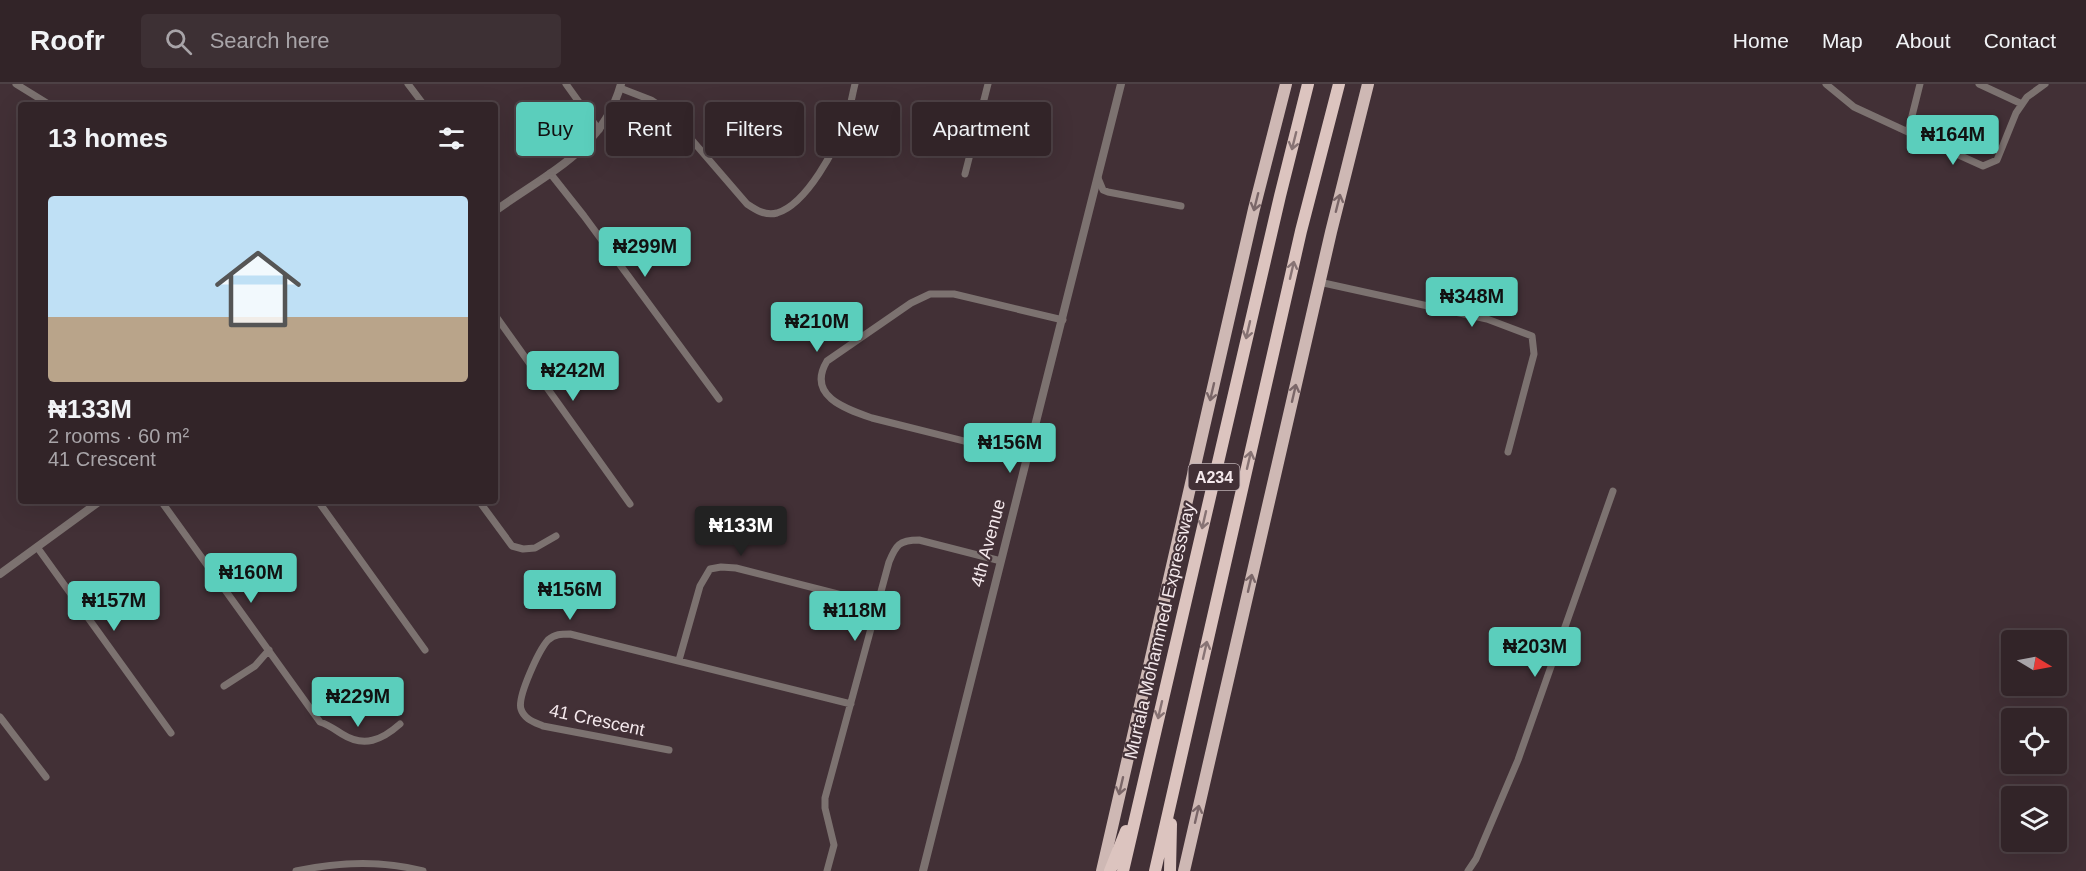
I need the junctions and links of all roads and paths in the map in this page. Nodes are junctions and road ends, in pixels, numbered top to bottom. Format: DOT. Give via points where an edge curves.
graph roads {
  1 [pos="16,84"];
  2 [pos="408,84"];
  3 [pos="566,84"];
  4 [pos="855,84"];
  5 [pos="988,84"];
  6 [pos="1121,84"];
  7 [pos="1286,84"];
  8 [pos="1308,84"];
  9 [pos="1339,84"];
  10 [pos="1368,84"];
  11 [pos="1826,84"];
  12 [pos="1920,84"];
  13 [pos="1979,84"];
  14 [pos="2045,84"];
  15 [pos="621,86"];
  16 [pos="45,102"];
  17 [pos="422,102"];
  18 [pos="2022,104"];
  19 [pos="599,130"];
  20 [pos="1908,132"];
  21 [pos="550,173"];
  22 [pos="965,174"];
  23 [pos="1098,178"];
  24 [pos="498,206"];
  25 [pos="1181,206"];
  26 [pos="1319,282"];
  27 [pos="498,319"];
  28 [pos="1063,320"];
  29 [pos="719,399"];
  30 [pos="1508,452"];
  31 [pos="1028,457"];
  32 [pos="1613,491"];
  33 [pos="96,504"];
  34 [pos="163,504"];
  35 [pos="320,504"];
  36 [pos="481,504"];
  37 [pos="630,504"];
  38 [pos="556,536"];
  39 [pos="38,547"];
  40 [pos="1000,561"];
  41 [pos="0,574"];
  42 [pos="877,604"];
  43 [pos="269,650"];
  44 [pos="425,650"];
  45 [pos="680,660"];
  46 [pos="224,686"];
  47 [pos="851,704"];
  48 [pos="0,717"];
  49 [pos="400,724"];
  50 [pos="171,732"];
  51 [pos="669,750"];
  52 [pos="46,777"];
  53 [pos="1141,794"];
  54 [pos="1172,796"];
  55 [pos="296,871"];
  56 [pos="423,871"];
  57 [pos="827,871"];
  58 [pos="923,871"];
  59 [pos="1102,871"];
  60 [pos="1110,871"];
  61 [pos="1123,871"];
  62 [pos="1155,871"];
  63 [pos="1170,871"];
  64 [pos="1184,871"];
  65 [pos="1468,871"];
  1 -- 16 [label="street"];
  2 -- 17 [label="street"];
  3 -- 19 [label="street"];
  4 -- 15 [label="street" via="846,120 820,174 800,197 782,210 768,214 747,204 666,110"];
  5 -- 22 [label="street"];
  6 -- 23 [label="street, 4th Avenue"];
  7 -- 59 [label="highway, Murtala Mohammed Expressway, one-way"];
  8 -- 53 [label="highway, Murtala Mohammed Expressway / A234, one-way"];
  54 -- 9 [label="highway, A234, one-way" via="1301,231"];
  26 -- 10 [label="highway, one-way"];
  11 -- 20 [label="street" via="1854,107"];
  12 -- 20 [label="street"];
  13 -- 18 [label="street"];
  14 -- 18 [label="street"];
  15 -- 19 [label="street" via="611,113"];
  18 -- 20 [label="street" via="1997,160 1983,166"];
  19 -- 21 [label="street" via="584,148"];
  21 -- 24 [label="street"];
  21 -- 29 [label="street"];
  23 -- 25 [label="street" via="1108,192"];
  23 -- 28 [label="street, 4th Avenue"];
  26 -- 30 [label="street" via="1487,319 1532,336 1534,354"];
  64 -- 26 [label="highway, one-way"];
  27 -- 37 [label="street"];
  28 -- 31 [label="street, 4th Avenue"];
  28 -- 31 [label="street" via="954,294 930,294 827,361 820,372 820,383 826,393 851,411"];
  31 -- 40 [label="street, 4th Avenue"];
  32 -- 65 [label="street" via="1518,760"];
  33 -- 39 [label="street"];
  34 -- 43 [label="street"];
  35 -- 44 [label="street"];
  36 -- 38 [label="street" via="512,546 536,548"];
  39 -- 41 [label="street"];
  39 -- 50 [label="street"];
  40 -- 42 [label="street" via="919,540 905,540 895,548"];
  40 -- 58 [label="street, 4th Avenue"];
  42 -- 45 [label="street" via="736,568 710,569 700,586"];
  42 -- 47 [label="street"];
  43 -- 46 [label="street" via="255,666"];
  43 -- 49 [label="street" via="320,722 366,742 388,735"];
  45 -- 47 [label="street, 41 Crescent"];
  45 -- 51 [label="street, 41 Crescent" via="558,634 547,641 533,667 520,707 529,720 543,726"];
  47 -- 57 [label="street" via="825,798 834,845"];
  48 -- 52 [label="street"];
  53 -- 60 [label="highway"];
  53 -- 61 [label="highway, Murtala Mohammed Expressway / A234"];
  54 -- 62 [label="highway, A234"];
  54 -- 63 [label="highway"];
  55 -- 56 [label="street" via="364,862"];
}
